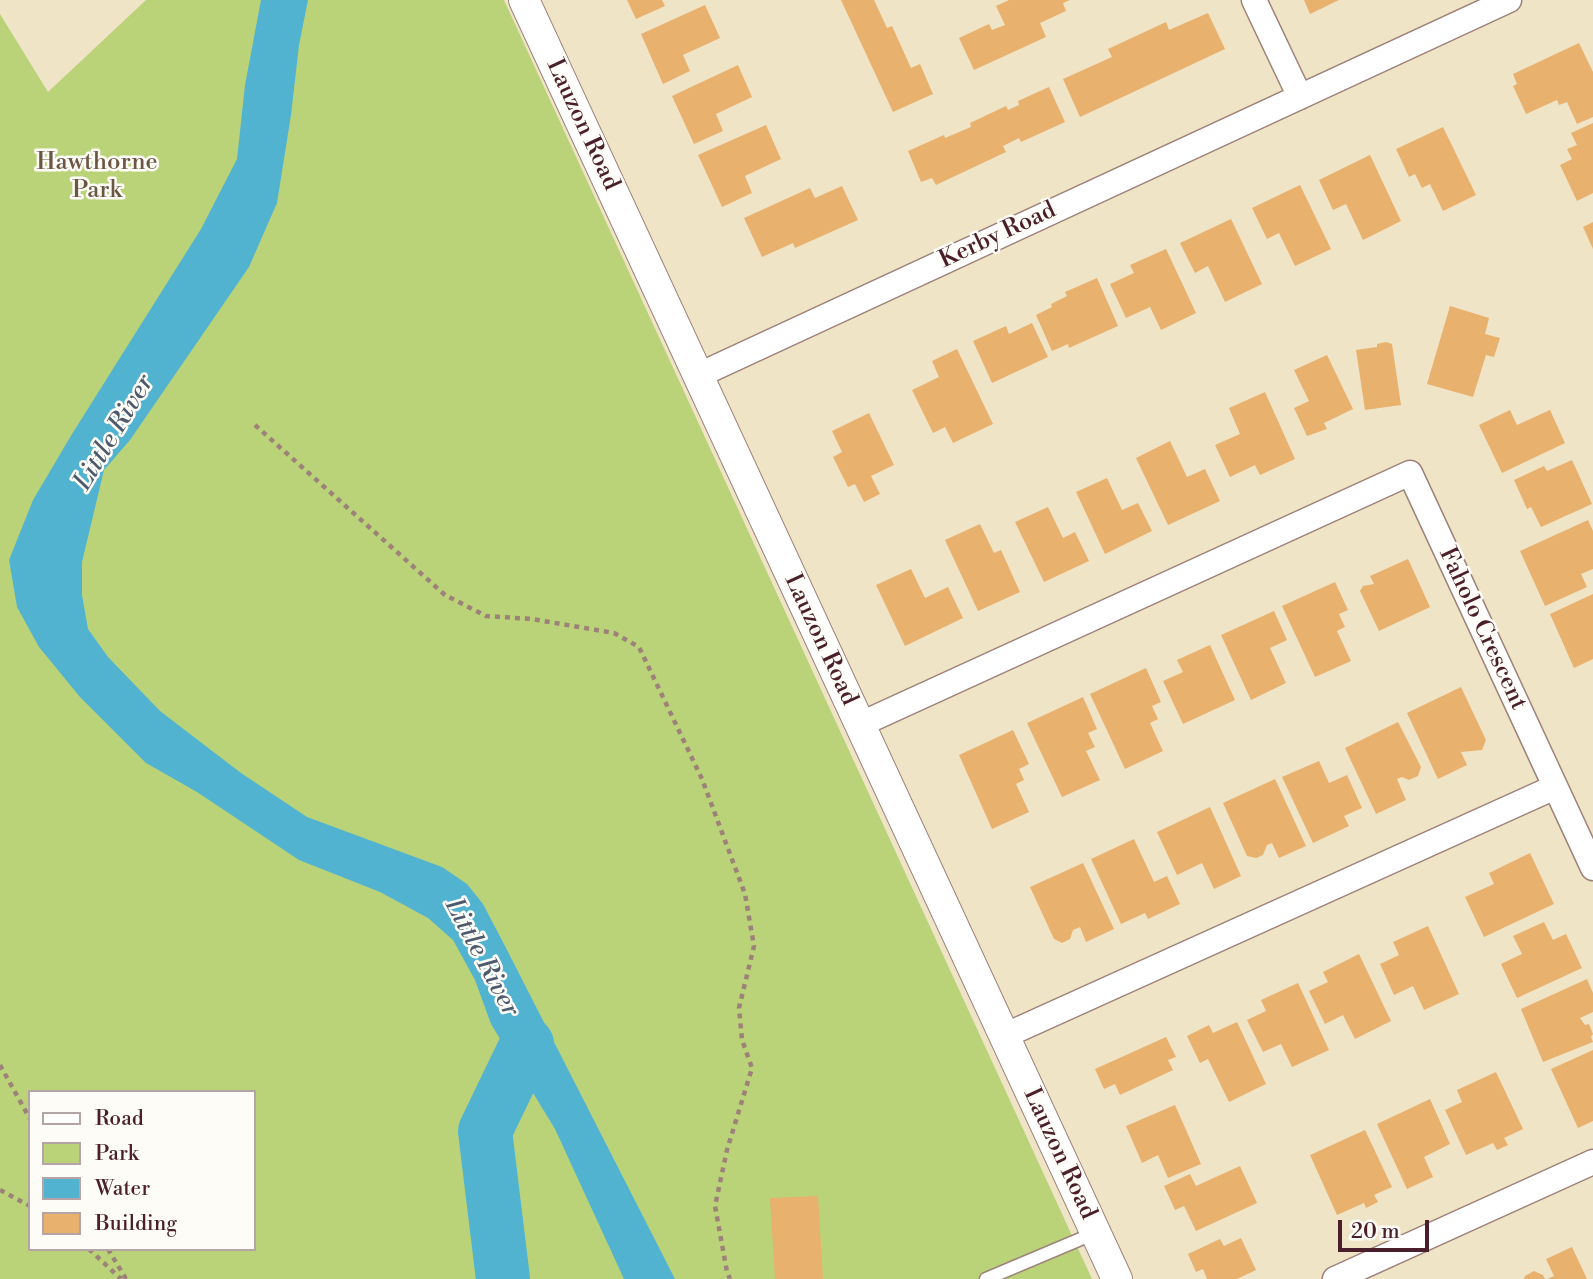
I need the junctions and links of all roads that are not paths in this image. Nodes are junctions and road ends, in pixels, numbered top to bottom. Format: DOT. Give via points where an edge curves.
graph roads {
  1 [pos="524,0"];
  2 [pos="1255,0"];
  3 [pos="1509,0"];
  4 [pos="1300,97"];
  5 [pos="697,376"];
  6 [pos="859,725"];
  7 [pos="1555,786"];
  8 [pos="1593,868"];
  9 [pos="1004,1036"];
  10 [pos="1593,1163"];
  11 [pos="1095,1232"];
  12 [pos="986,1279"];
  13 [pos="1117,1279"];
  14 [pos="1335,1279"];
  1 -- 5 [label="street, Lauzon Road"];
  2 -- 4 [label="street"];
  3 -- 4 [label="street, Kerby Road"];
  4 -- 5 [label="street, Kerby Road"];
  5 -- 6 [label="street, Lauzon Road"];
  6 -- 7 [label="street, Faholo Crescent" via="1410,473"];
  6 -- 9 [label="street, Lauzon Road"];
  7 -- 8 [label="street"];
  7 -- 9 [label="street"];
  9 -- 11 [label="street, Lauzon Road"];
  10 -- 14 [label="street"];
  11 -- 12 [label="lane"];
  11 -- 13 [label="street, Lauzon Road"];
}
